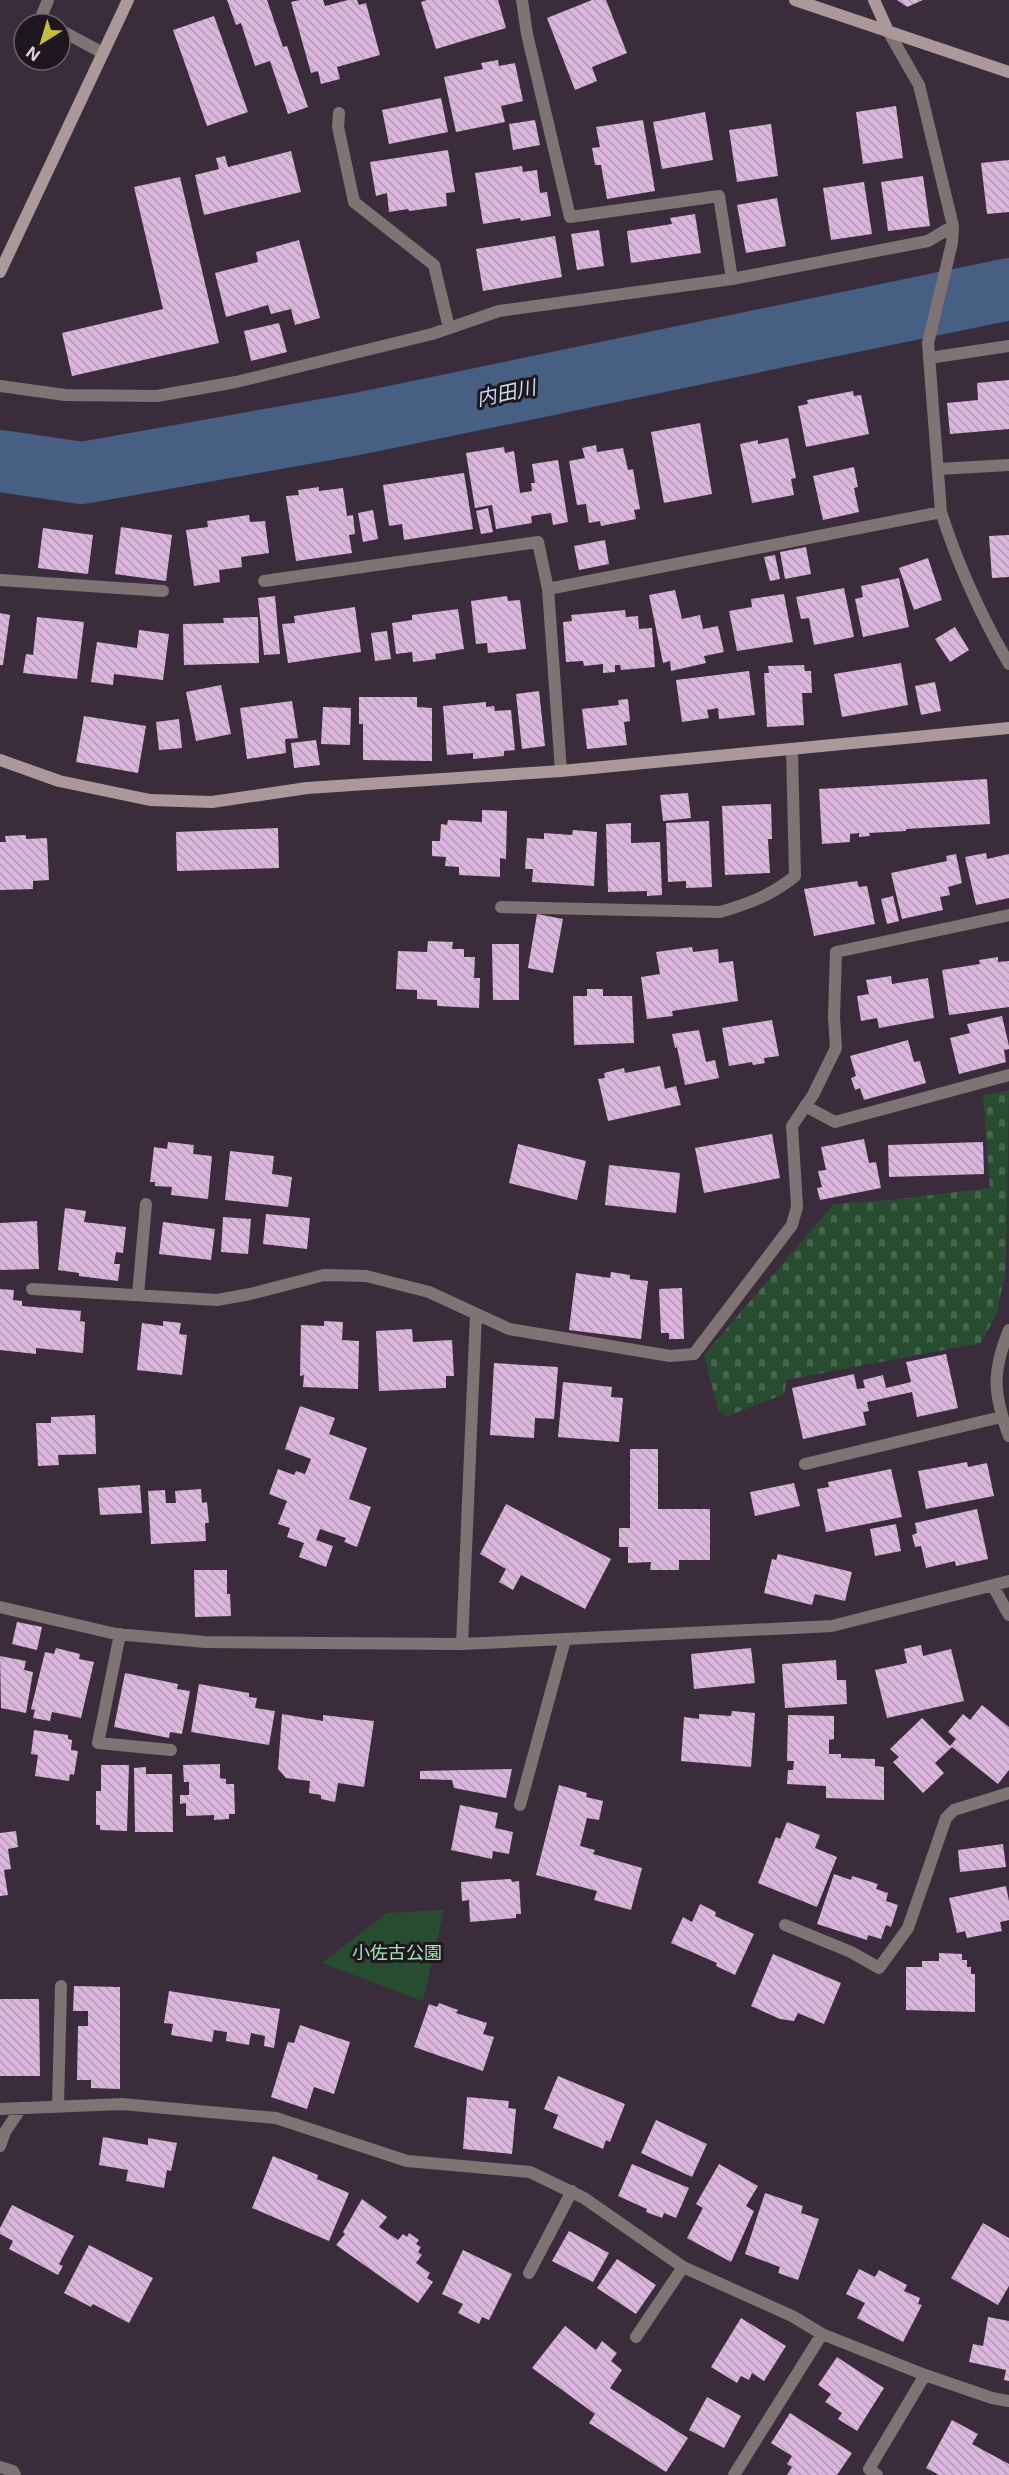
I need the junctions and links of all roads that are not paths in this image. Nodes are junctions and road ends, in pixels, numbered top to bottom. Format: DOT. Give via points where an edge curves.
graph roads {
  1 [pos="128,0"];
  2 [pos="522,0"];
  3 [pos="795,0"];
  4 [pos="874,0"];
  5 [pos="888,31"];
  6 [pos="72,36"];
  7 [pos="103,53"];
  8 [pos="1009,72"];
  9 [pos="339,113"];
  10 [pos="953,226"];
  11 [pos="0,272"];
  12 [pos="732,279"];
  13 [pos="448,328"];
  14 [pos="1009,346"];
  15 [pos="929,358"];
  16 [pos="0,386"];
  17 [pos="1009,465"];
  18 [pos="938,469"];
  19 [pos="941,512"];
  20 [pos="0,580"];
  21 [pos="264,581"];
  22 [pos="548,589"];
  23 [pos="163,591"];
  24 [pos="1009,664"];
  25 [pos="1009,728"];
  26 [pos="792,749"];
  27 [pos="0,760"];
  28 [pos="561,771"];
  29 [pos="501,907"];
  30 [pos="1009,915"];
  31 [pos="1009,1075"];
  32 [pos="805,1106"];
  33 [pos="146,1204"];
  34 [pos="32,1289"];
  35 [pos="138,1295"];
  36 [pos="476,1314"];
  37 [pos="1009,1330"];
  38 [pos="1001,1417"];
  39 [pos="1009,1436"];
  40 [pos="805,1464"];
  41 [pos="1009,1581"];
  42 [pos="993,1586"];
  43 [pos="0,1607"];
  44 [pos="1009,1615"];
  45 [pos="120,1634"];
  46 [pos="565,1640"];
  47 [pos="462,1644"];
  48 [pos="171,1750"];
  49 [pos="1009,1793"];
  50 [pos="520,1805"];
  51 [pos="785,1925"];
  52 [pos="61,1986"];
  53 [pos="58,2107"];
  54 [pos="21,2108"];
  55 [pos="0,2109"];
  56 [pos="0,2146"];
  57 [pos="572,2192"];
  58 [pos="683,2267"];
  59 [pos="529,2273"];
  60 [pos="822,2334"];
  61 [pos="636,2337"];
  62 [pos="925,2375"];
  63 [pos="1009,2401"];
  64 [pos="734,2475"];
  65 [pos="877,2475"];
  1 -- 7 [label="street"];
  2 -- 12 [label="street" via="570,217 719,196"];
  3 -- 5 [label="street"];
  4 -- 5 [label="street"];
  5 -- 8 [label="street"];
  5 -- 10 [label="street" via="919,84"];
  6 -- 7 [label="street"];
  7 -- 11 [label="street"];
  9 -- 13 [label="street" via="338,128 354,202 434,265"];
  10 -- 12 [label="street" via="928,241"];
  10 -- 15 [label="street" via="928,343"];
  12 -- 13 [label="street" via="499,311"];
  13 -- 16 [label="street" via="236,382 157,396 65,394"];
  14 -- 15 [label="street"];
  15 -- 18 [label="street"];
  17 -- 18 [label="street"];
  18 -- 19 [label="street"];
  19 -- 22 [label="street"];
  19 -- 24 [label="street" via="986,624"];
  20 -- 23 [label="street"];
  21 -- 22 [label="street" via="538,542"];
  22 -- 28 [label="street"];
  25 -- 26 [label="street"];
  26 -- 28 [label="street"];
  26 -- 29 [label="street" via="795,876 781,887 751,903 720,912"];
  27 -- 28 [label="street" via="59,781 150,800 212,802 307,788"];
  30 -- 32 [label="street" via="836,952 836,1048"];
  31 -- 32 [label="street" via="835,1122"];
  32 -- 36 [label="street" via="792,1126 797,1207 792,1225 694,1354 670,1356 509,1329"];
  33 -- 35 [label="street"];
  34 -- 35 [label="street"];
  35 -- 36 [label="street" via="217,1300 324,1275 366,1276 429,1292"];
  36 -- 47 [label="street"];
  37 -- 38 [label="street" via="1000,1351 995,1383"];
  38 -- 39 [label="street"];
  38 -- 40 [label="street"];
  41 -- 42 [label="street"];
  42 -- 44 [label="street"];
  42 -- 46 [label="street" via="832,1626"];
  43 -- 45 [label="street"];
  45 -- 47 [label="street" via="205,1642"];
  45 -- 48 [label="street" via="98,1743"];
  46 -- 47 [label="street"];
  46 -- 50 [label="street"];
  49 -- 51 [label="street" via="954,1810 946,1818 908,1928 879,1968"];
  52 -- 53 [label="street"];
  53 -- 54 [label="street"];
  53 -- 57 [label="street" via="122,2104 276,2118 407,2161 530,2172"];
  54 -- 55 [label="street"];
  54 -- 56 [label="street" via="4,2132"];
  57 -- 58 [label="street"];
  57 -- 59 [label="street"];
  58 -- 60 [label="street" via="792,2316"];
  58 -- 61 [label="street"];
  60 -- 62 [label="street"];
  60 -- 64 [label="street"];
  62 -- 63 [label="street"];
  62 -- 65 [label="street" via="870,2469"];
}
